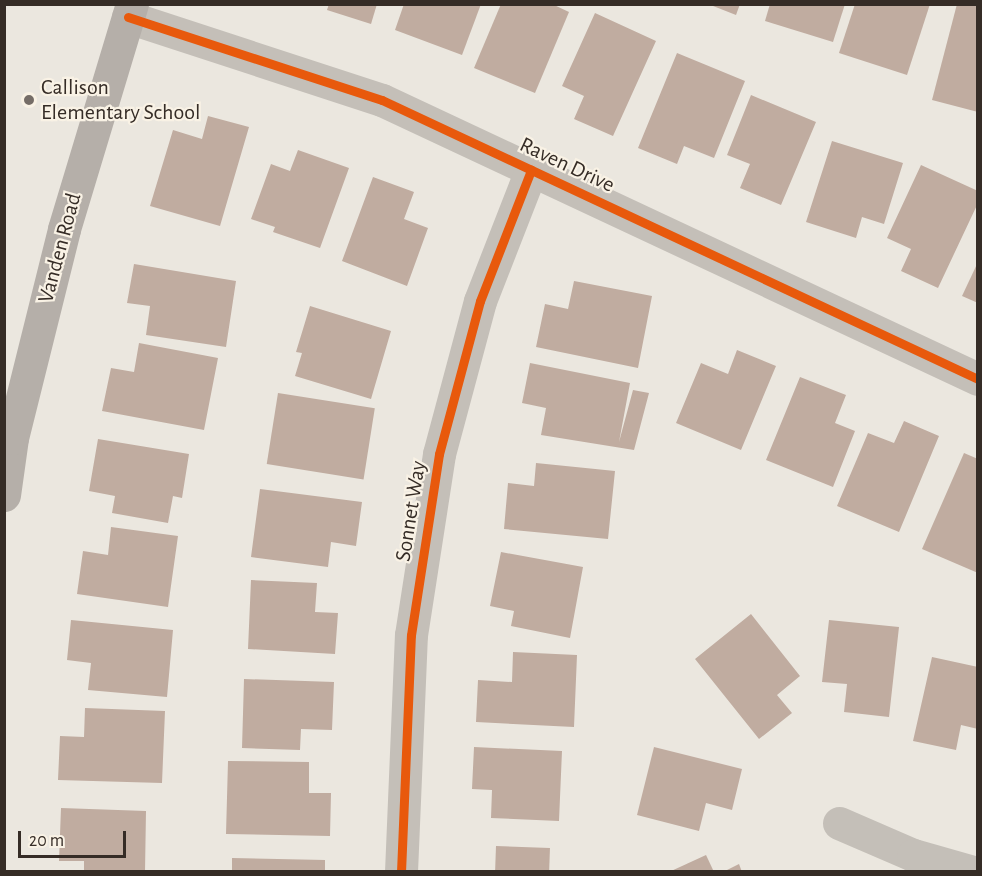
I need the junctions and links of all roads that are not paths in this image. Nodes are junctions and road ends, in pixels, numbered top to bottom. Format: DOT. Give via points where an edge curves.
graph roads {
  1 [pos="130,11"];
  2 [pos="531,170"];
  3 [pos="978,379"];
  4 [pos="4,495"];
  5 [pos="839,823"];
  6 [pos="400,872"];
  7 [pos="973,872"];
  1 -- 2 [label="street, Raven Drive" via="382,100"];
  1 -- 4 [label="street, Vanden Road" via="64,229 12,438"];
  2 -- 3 [label="street, Raven Drive"];
  2 -- 6 [label="street, Sonnet Way" via="480,302 439,454 411,635"];
  5 -- 7 [label="street" via="913,855"];
}
